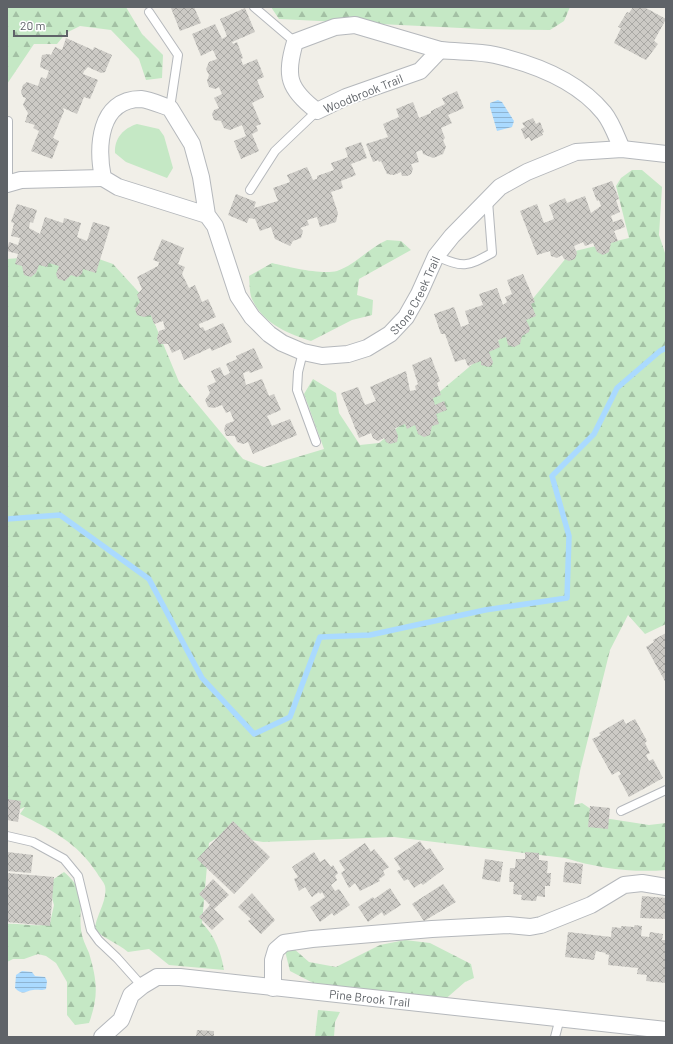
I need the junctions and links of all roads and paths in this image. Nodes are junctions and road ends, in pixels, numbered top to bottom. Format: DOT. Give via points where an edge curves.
graph roads {
  1 [pos="254,7"];
  2 [pos="149,12"];
  3 [pos="295,42"];
  4 [pos="440,50"];
  5 [pos="170,108"];
  6 [pos="317,111"];
  7 [pos="8,121"];
  8 [pos="622,149"];
  9 [pos="666,154"];
  10 [pos="103,178"];
  11 [pos="7,184"];
  12 [pos="250,190"];
  13 [pos="488,200"];
  14 [pos="207,215"];
  15 [pos="436,256"];
  16 [pos="303,352"];
  17 [pos="316,442"];
  18 [pos="666,790"];
  19 [pos="621,811"];
  20 [pos="7,836"];
  21 [pos="666,887"];
  22 [pos="142,986"];
  23 [pos="273,988"];
  24 [pos="560,1018"];
  25 [pos="666,1030"];
  26 [pos="102,1037"];
  27 [pos="555,1037"];
  1 -- 3 [label="lane"];
  2 -- 5 [label="lane" via="178,55"];
  3 -- 4 [label="street" via="335,27 355,25"];
  3 -- 6 [label="street, Woodbrook Trail" via="289,62 289,74 301,99"];
  4 -- 6 [label="street, Woodbrook Trail" via="420,71 346,97"];
  4 -- 8 [label="street" via="494,55 520,62 574,87 602,110"];
  5 -- 10 [label="street" via="141,99 126,102 108,115 100,148"];
  5 -- 14 [label="street, Stone Creek Trail" via="192,144"];
  6 -- 12 [label="lane" via="275,151"];
  7 -- 11 [label="lane"];
  8 -- 9 [label="street, Stone Creek Trail"];
  8 -- 13 [label="street, Stone Creek Trail" via="576,152 554,160 500,187"];
  10 -- 11 [label="street" via="21,180"];
  10 -- 14 [label="street" via="118,188"];
  13 -- 15 [label="street, Stone Creek Trail"];
  13 -- 15 [label="lane" via="492,253 474,262 458,265"];
  14 -- 16 [label="street, Stone Creek Trail" via="215,226 238,296 252,317 282,343"];
  15 -- 16 [label="street, Stone Creek Trail" via="406,318 390,334 370,347 348,354 322,356"];
  16 -- 17 [label="lane" via="297,390"];
  18 -- 19 [label="lane"];
  20 -- 22 [label="lane" via="33,842 64,859 78,876 91,930 98,941"];
  21 -- 23 [label="street" via="642,883 624,884 590,905 541,925 432,929 284,943 276,950 273,960"];
  22 -- 23 [label="street, Pine Brook Trail" via="157,977 180,977"];
  22 -- 26 [label="street, Pine Brook Trail" via="131,995 121,1020"];
  23 -- 24 [label="street, Pine Brook Trail"];
  24 -- 25 [label="street, Pine Brook Trail"];
  24 -- 27 [label="lane"];
}
